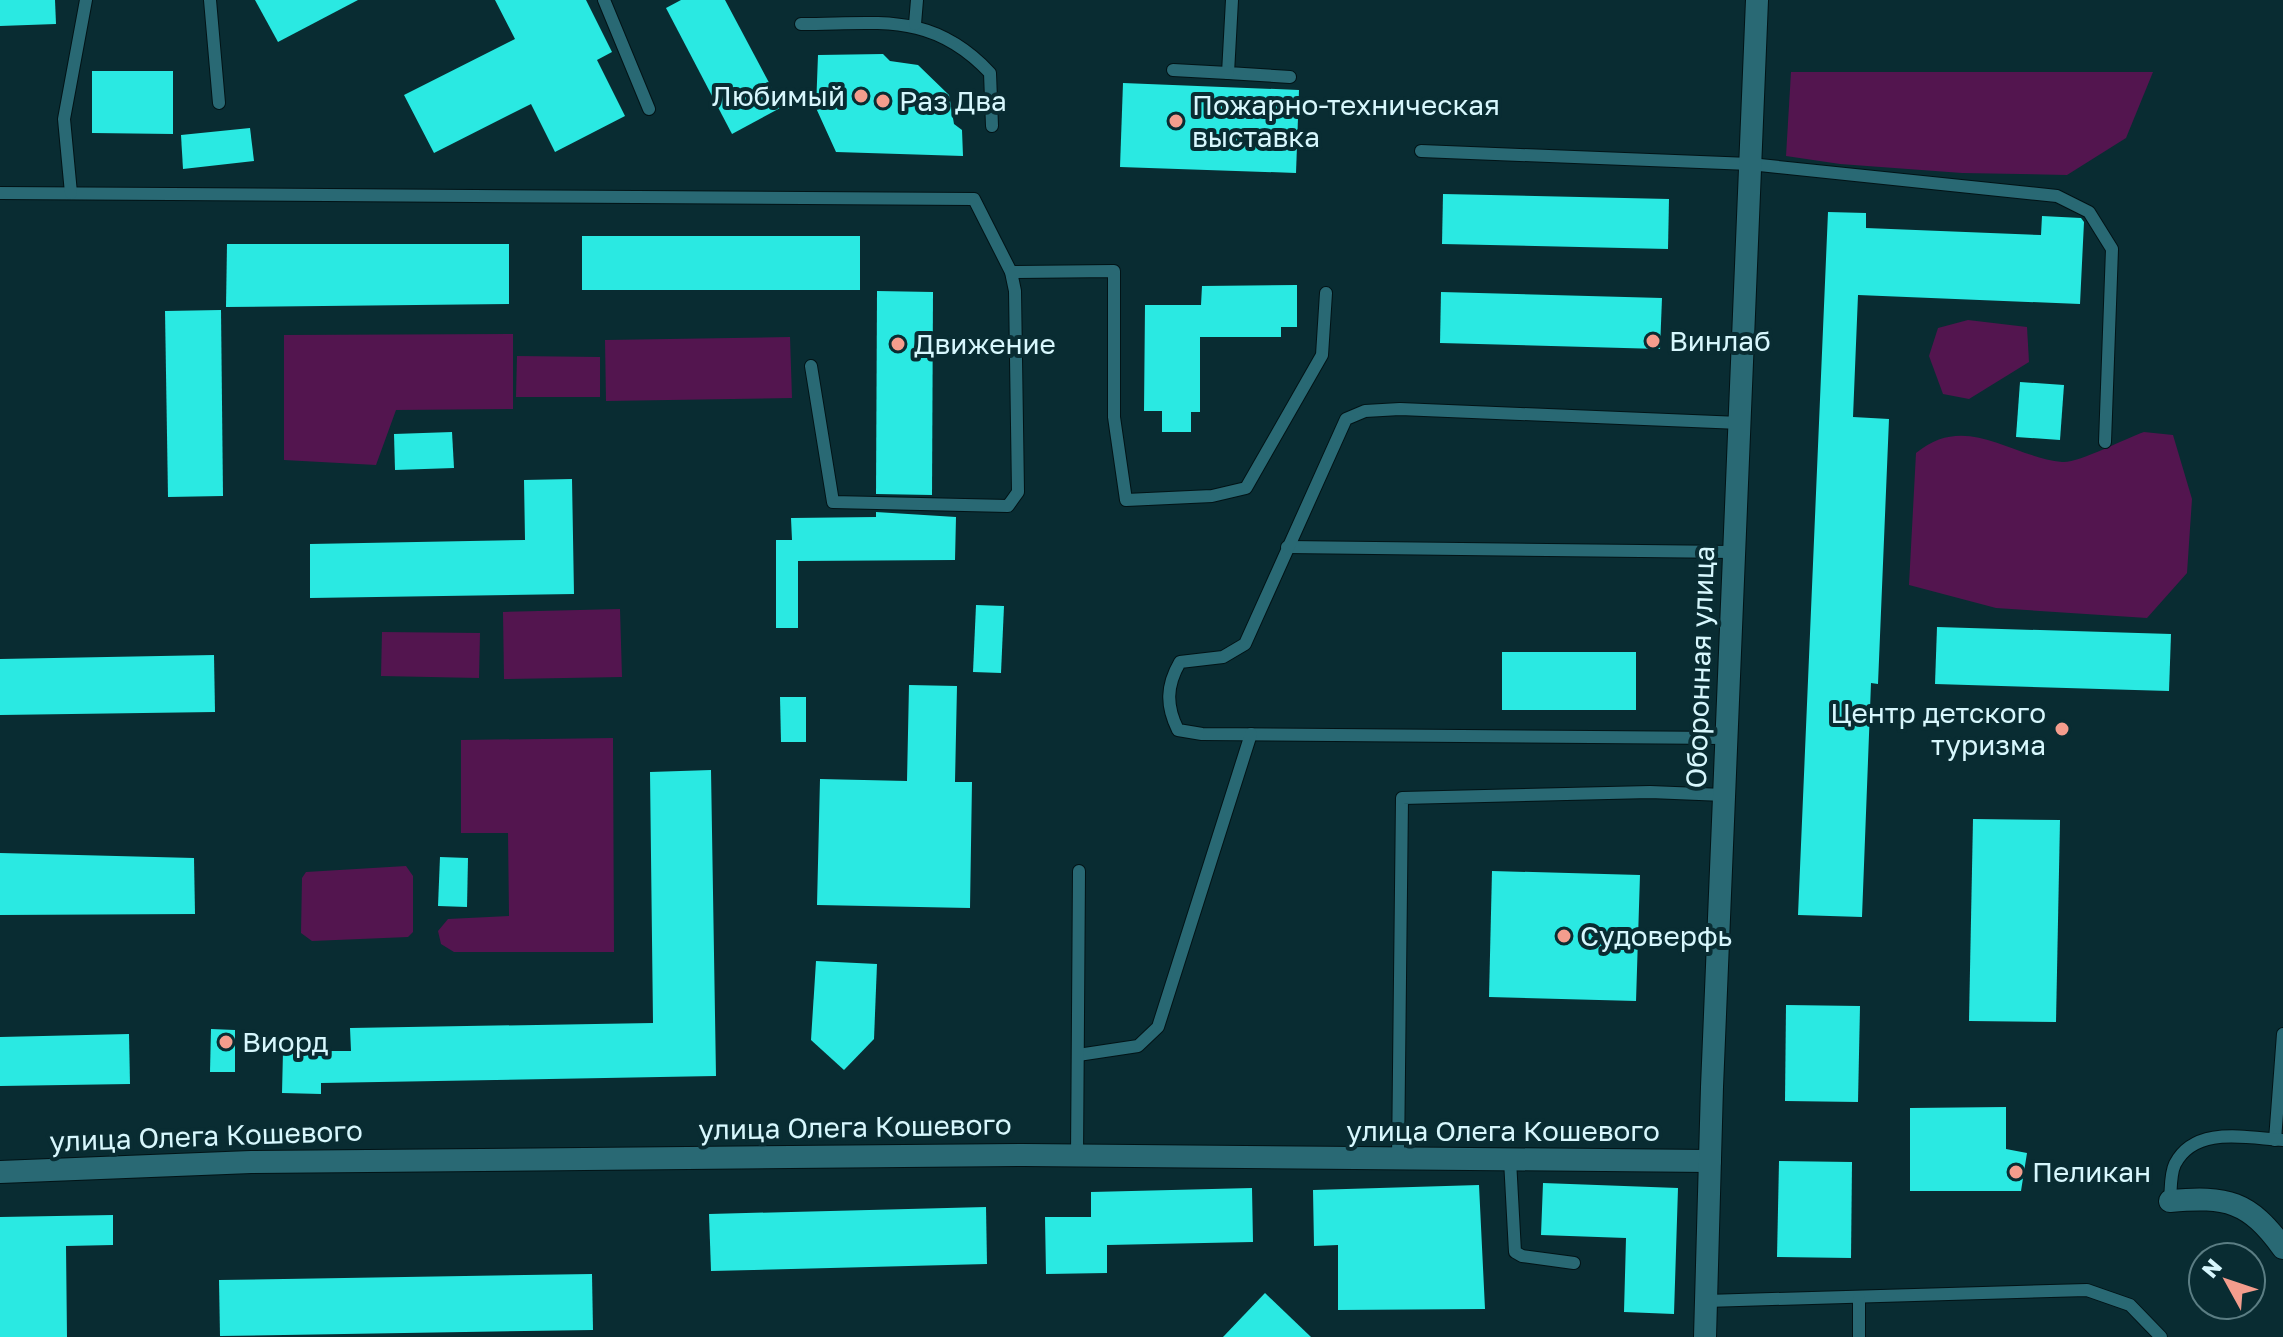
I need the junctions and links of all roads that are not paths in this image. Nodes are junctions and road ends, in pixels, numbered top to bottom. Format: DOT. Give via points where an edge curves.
graph roads {
  1 [pos="86,0"];
  2 [pos="210,0"];
  3 [pos="604,0"];
  4 [pos="917,0"];
  5 [pos="1232,0"];
  6 [pos="1757,0"];
  7 [pos="801,24"];
  8 [pos="915,24"];
  9 [pos="1173,70"];
  10 [pos="1228,73"];
  11 [pos="1290,77"];
  12 [pos="219,103"];
  13 [pos="649,109"];
  14 [pos="992,126"];
  15 [pos="1421,151"];
  16 [pos="1750,164"];
  17 [pos="0,193"];
  18 [pos="71,193"];
  19 [pos="1011,272"];
  20 [pos="1326,293"];
  21 [pos="811,366"];
  22 [pos="1740,423"];
  23 [pos="2105,442"];
  24 [pos="1287,547"];
  25 [pos="1734,552"];
  26 [pos="1251,734"];
  27 [pos="1727,738"];
  28 [pos="1724,795"];
  29 [pos="1079,871"];
  30 [pos="2283,1034"];
  31 [pos="1078,1055"];
  32 [pos="2279,1140"];
  33 [pos="1077,1158"];
  34 [pos="1398,1160"];
  35 [pos="1510,1160"];
  36 [pos="1710,1161"];
  37 [pos="0,1172"];
  38 [pos="2170,1201"];
  39 [pos="2283,1248"];
  40 [pos="1574,1263"];
  41 [pos="1859,1298"];
  42 [pos="1706,1301"];
  43 [pos="1705,1337"];
  44 [pos="1859,1337"];
  45 [pos="2161,1337"];
  1 -- 18 [label="lane" via="64,119"];
  2 -- 12 [label="lane"];
  3 -- 13 [label="lane"];
  4 -- 8 [label="lane"];
  5 -- 10 [label="lane"];
  6 -- 16 [label="street, Оборонная улица"];
  7 -- 8 [label="lane"];
  8 -- 14 [label="lane" via="969,50 990,73"];
  9 -- 10 [label="lane"];
  10 -- 11 [label="lane"];
  15 -- 16 [label="lane"];
  16 -- 22 [label="street, Оборонная улица"];
  16 -- 23 [label="lane" via="2057,196 2089,212 2112,249"];
  17 -- 18 [label="lane"];
  18 -- 19 [label="lane" via="974,199"];
  19 -- 20 [label="lane" via="1114,271 1114,417 1126,500 1212,496 1246,488 1322,355"];
  19 -- 21 [label="lane" via="1018,492 1008,506 833,502"];
  22 -- 24 [label="lane" via="1365,411 1346,419"];
  22 -- 25 [label="street, Оборонная улица"];
  24 -- 25 [label="lane"];
  24 -- 26 [label="lane" via="1245,644 1223,657 1180,662 1170,679 1168,712 1178,730"];
  25 -- 27 [label="street, Оборонная улица"];
  26 -- 27 [label="lane"];
  26 -- 31 [label="lane" via="1158,1027 1138,1046"];
  27 -- 28 [label="street, Оборонная улица"];
  28 -- 34 [label="lane" via="1402,798"];
  28 -- 36 [label="street, Оборонная улица"];
  29 -- 31 [label="lane"];
  30 -- 32 [label="lane"];
  31 -- 33 [label="lane"];
  32 -- 38 [label="lane" via="2207,1137 2173,1166"];
  33 -- 34 [label="street, улица Олега Кошевого"];
  33 -- 37 [label="street, улица Олега Кошевого" via="251,1162"];
  34 -- 35 [label="street, улица Олега Кошевого"];
  35 -- 36 [label="street, улица Олега Кошевого"];
  35 -- 40 [label="lane" via="1515,1252"];
  36 -- 42 [label="street, Оборонная улица"];
  38 -- 39 [label="street" via="2210,1197 2246,1207"];
  41 -- 42 [label="lane"];
  41 -- 44 [label="lane"];
  41 -- 45 [label="lane" via="2087,1290 2130,1305"];
  42 -- 43 [label="street, Оборонная улица"];
}
